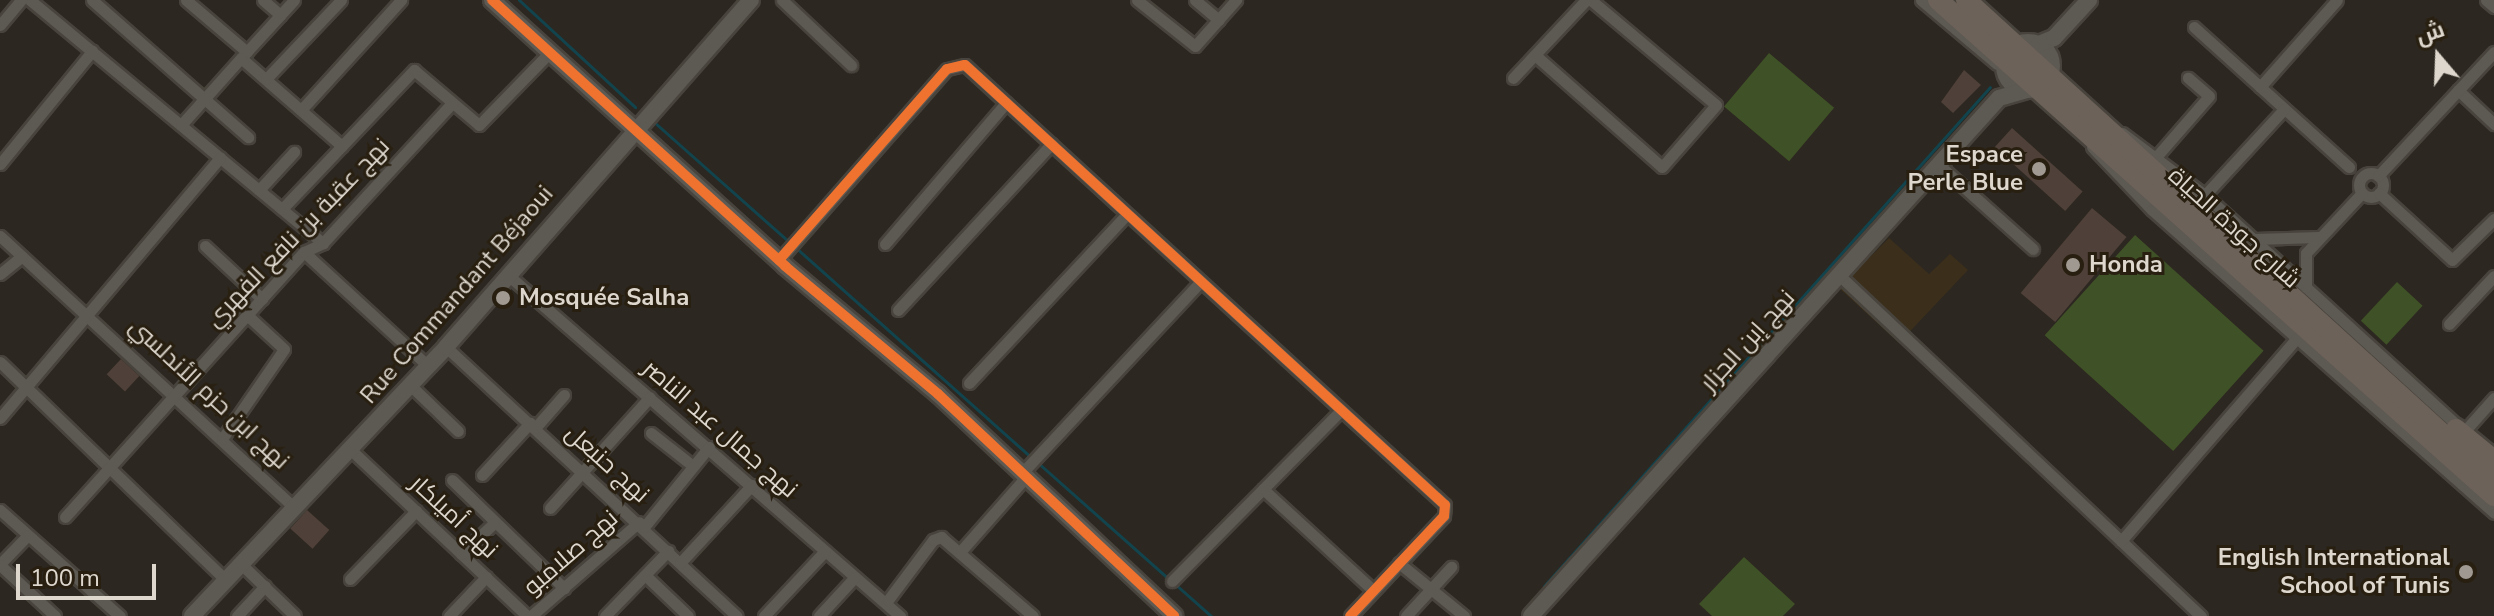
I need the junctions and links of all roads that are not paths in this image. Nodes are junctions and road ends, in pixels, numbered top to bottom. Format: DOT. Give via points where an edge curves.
graph roads {
  1 [pos="21,0"];
  2 [pos="30,0"];
  3 [pos="92,0"];
  4 [pos="186,0"];
  5 [pos="263,0"];
  6 [pos="294,0"];
  7 [pos="341,0"];
  8 [pos="401,0"];
  9 [pos="492,0"];
  10 [pos="751,0"];
  11 [pos="782,0"];
  12 [pos="1137,0"];
  13 [pos="1195,0"];
  14 [pos="1236,0"];
  15 [pos="1589,0"];
  16 [pos="1921,0"];
  17 [pos="1938,0"];
  18 [pos="2089,0"];
  19 [pos="2337,0"];
  20 [pos="2486,0"];
  21 [pos="1971,4"];
  22 [pos="2494,7"];
  23 [pos="280,15"];
  24 [pos="1219,20"];
  25 [pos="0,25"];
  26 [pos="2194,27"];
  27 [pos="92,51"];
  28 [pos="550,52"];
  29 [pos="2494,52"];
  30 [pos="244,55"];
  31 [pos="1535,55"];
  32 [pos="2007,62"];
  33 [pos="851,65"];
  34 [pos="2042,65"];
  35 [pos="1513,78"];
  36 [pos="2188,78"];
  37 [pos="266,79"];
  38 [pos="2260,87"];
  39 [pos="2458,90"];
  40 [pos="1999,98"];
  41 [pos="204,99"];
  42 [pos="452,103"];
  43 [pos="1006,103"];
  44 [pos="2284,109"];
  45 [pos="301,110"];
  46 [pos="2103,123"];
  47 [pos="2494,124"];
  48 [pos="181,125"];
  49 [pos="2080,126"];
  50 [pos="634,127"];
  51 [pos="248,137"];
  52 [pos="1051,144"];
  53 [pos="342,146"];
  54 [pos="294,152"];
  55 [pos="2157,156"];
  56 [pos="220,158"];
  57 [pos="0,164"];
  58 [pos="1939,165"];
  59 [pos="2349,167"];
  60 [pos="2378,176"];
  61 [pos="259,190"];
  62 [pos="2362,193"];
  63 [pos="2379,193"];
  64 [pos="2205,195"];
  65 [pos="282,209"];
  66 [pos="1127,214"];
  67 [pos="2494,219"];
  68 [pos="0,236"];
  69 [pos="2318,237"];
  70 [pos="2255,239"];
  71 [pos="323,243"];
  72 [pos="885,244"];
  73 [pos="205,246"];
  74 [pos="2033,249"];
  75 [pos="788,250"];
  76 [pos="304,252"];
  77 [pos="22,256"];
  78 [pos="0,274"];
  79 [pos="508,275"];
  80 [pos="1840,276"];
  81 [pos="2494,276"];
  82 [pos="1201,281"];
  83 [pos="2306,287"];
  84 [pos="262,299"];
  85 [pos="898,310"];
  86 [pos="247,315"];
  87 [pos="89,316"];
  88 [pos="2449,324"];
  89 [pos="2328,336"];
  90 [pos="2293,338"];
  91 [pos="446,347"];
  92 [pos="0,362"];
  93 [pos="429,367"];
  94 [pos="969,383"];
  95 [pos="411,386"];
  96 [pos="28,387"];
  97 [pos="174,394"];
  98 [pos="564,395"];
  99 [pos="650,397"];
  100 [pos="2494,398"];
  101 [pos="1341,410"];
  102 [pos="0,418"];
  103 [pos="532,426"];
  104 [pos="458,431"];
  105 [pos="651,433"];
  106 [pos="2463,433"];
  107 [pos="222,439"];
  108 [pos="709,447"];
  109 [pos="351,450"];
  110 [pos="2439,451"];
  111 [pos="2488,455"];
  112 [pos="111,466"];
  113 [pos="693,466"];
  114 [pos="1029,467"];
  115 [pos="584,472"];
  116 [pos="482,475"];
  117 [pos="452,480"];
  118 [pos="2494,480"];
  119 [pos="752,485"];
  120 [pos="1263,489"];
  121 [pos="2494,496"];
  122 [pos="2494,503"];
  123 [pos="295,508"];
  124 [pos="550,508"];
  125 [pos="0,510"];
  126 [pos="416,511"];
  127 [pos="2494,513"];
  128 [pos="65,517"];
  129 [pos="494,523"];
  130 [pos="641,525"];
  131 [pos="28,535"];
  132 [pos="2121,541"];
  133 [pos="668,551"];
  134 [pos="825,551"];
  135 [pos="960,552"];
  136 [pos="461,554"];
  137 [pos="240,563"];
  138 [pos="680,563"];
  139 [pos="1399,563"];
  140 [pos="0,565"];
  141 [pos="1451,567"];
  142 [pos="645,575"];
  143 [pos="486,577"];
  144 [pos="855,577"];
  145 [pos="225,579"];
  146 [pos="350,579"];
  147 [pos="1172,581"];
  148 [pos="265,586"];
  149 [pos="564,588"];
  150 [pos="1431,589"];
  151 [pos="1373,590"];
  152 [pos="888,600"];
  153 [pos="291,614"];
  154 [pos="55,616"];
  155 [pos="120,616"];
  156 [pos="192,616"];
  157 [pos="237,616"];
  158 [pos="449,616"];
  159 [pos="529,616"];
  160 [pos="605,616"];
  161 [pos="688,616"];
  162 [pos="736,616"];
  163 [pos="764,616"];
  164 [pos="819,616"];
  165 [pos="900,616"];
  166 [pos="1033,616"];
  167 [pos="1174,616"];
  168 [pos="1350,616"];
  169 [pos="1406,616"];
  170 [pos="1464,616"];
  171 [pos="1531,616"];
  172 [pos="2201,616"];
  1 -- 25 [label="street"];
  2 -- 27 [label="street"];
  3 -- 41 [label="street"];
  4 -- 30 [label="street"];
  5 -- 23 [label="street"];
  6 -- 23 [label="street"];
  7 -- 37 [label="street"];
  8 -- 45 [label="street"];
  9 -- 28 [label="street"];
  10 -- 50 [label="street, Rue Commandant Béjaoui"];
  11 -- 33 [label="street"];
  12 -- 24 [label="street" via="1195,46"];
  13 -- 24 [label="street"];
  14 -- 24 [label="street"];
  15 -- 31 [label="street"];
  15 -- 31 [label="street" via="1716,105 1662,167"];
  16 -- 32 [label="street"];
  17 -- 32 [label="highway, شارع جودة الحياة"];
  18 -- 34 [label="street"];
  19 -- 38 [label="street"];
  20 -- 22 [label="street"];
  21 -- 32 [label="highway, شارع جودة الحياة"];
  23 -- 30 [label="street"];
  26 -- 38 [label="street"];
  27 -- 48 [label="street"];
  27 -- 57 [label="street"];
  28 -- 42 [label="street" via="479,125"];
  28 -- 50 [label="street"];
  29 -- 39 [label="street"];
  30 -- 37 [label="street"];
  30 -- 41 [label="street"];
  31 -- 35 [label="street"];
  32 -- 34 [label="highway, شارع جودة الحياة"];
  32 -- 34 [label="street"];
  32 -- 34 [label="street"];
  32 -- 40 [label="street"];
  34 -- 40 [label="street"];
  34 -- 46 [label="highway, شارع جودة الحياة"];
  34 -- 49 [label="highway, شارع جودة الحياة"];
  36 -- 55 [label="street" via="2209,96"];
  37 -- 45 [label="street"];
  38 -- 44 [label="street"];
  39 -- 47 [label="street"];
  39 -- 60 [label="street"];
  40 -- 58 [label="street, نهج إبن الجزار"];
  41 -- 48 [label="street"];
  41 -- 51 [label="street"];
  42 -- 53 [label="street" via="414,70"];
  42 -- 71 [label="street, نهج عقبة بن نافع الفهري"];
  43 -- 52 [label="street"];
  43 -- 72 [label="street"];
  43 -- 75 [label="street" via="965,65 947,69"];
  44 -- 59 [label="street"];
  44 -- 64 [label="street"];
  45 -- 53 [label="street"];
  46 -- 55 [label="street"];
  46 -- 89 [label="highway, شارع جودة الحياة"];
  48 -- 56 [label="street"];
  49 -- 89 [label="highway, شارع جودة الحياة"];
  49 -- 90 [label="street" via="2121,181"];
  50 -- 75 [label="street"];
  50 -- 79 [label="street, Rue Commandant Béjaoui"];
  52 -- 66 [label="street"];
  52 -- 85 [label="street"];
  53 -- 65 [label="street"];
  54 -- 61 [label="street"];
  55 -- 64 [label="street"];
  56 -- 61 [label="street"];
  56 -- 87 [label="street"];
  58 -- 74 [label="street"];
  58 -- 80 [label="street, نهج إبن الجزار"];
  60 -- 62 [label="street" via="2362,177"];
  60 -- 63 [label="street"];
  61 -- 65 [label="street"];
  62 -- 63 [label="street"];
  62 -- 69 [label="street"];
  63 -- 67 [label="street" via="2452,260"];
  64 -- 70 [label="street"];
  65 -- 71 [label="street"];
  66 -- 82 [label="street"];
  66 -- 94 [label="street"];
  68 -- 77 [label="street, نهج ابن حزم الأندلسي"];
  69 -- 70 [label="street"];
  69 -- 83 [label="street" via="2306,253"];
  70 -- 83 [label="street"];
  71 -- 76 [label="street, نهج عقبة بن نافع الفهري"];
  73 -- 84 [label="street"];
  75 -- 114 [label="street"];
  76 -- 84 [label="street, نهج عقبة بن نافع الفهري"];
  76 -- 93 [label="street"];
  77 -- 78 [label="street"];
  77 -- 87 [label="street, نهج ابن حزم الأندلسي"];
  79 -- 91 [label="street, Rue Commandant Béjaoui"];
  79 -- 99 [label="street, نهج جمال عبد الناصر"];
  80 -- 132 [label="street"];
  80 -- 171 [label="street, نهج إبن الجزار"];
  81 -- 88 [label="street"];
  82 -- 101 [label="street"];
  82 -- 114 [label="street"];
  83 -- 106 [label="street"];
  84 -- 86 [label="street, نهج عقبة بن نافع الفهري"];
  86 -- 97 [label="street, نهج عقبة بن نافع الفهري"];
  86 -- 107 [label="street" via="284,349"];
  87 -- 96 [label="street"];
  87 -- 97 [label="street, نهج ابن حزم الأندلسي"];
  89 -- 90 [label="street"];
  89 -- 106 [label="highway" via="2372,354"];
  89 -- 110 [label="highway, شارع جودة الحياة"];
  89 -- 118 [label="highway, شارع جودة الحياة"];
  90 -- 127 [label="street"];
  90 -- 132 [label="street"];
  91 -- 93 [label="street, Rue Commandant Béjaoui"];
  91 -- 103 [label="street, نهج حنبعل"];
  92 -- 96 [label="street"];
  93 -- 95 [label="street, Rue Commandant Béjaoui"];
  95 -- 104 [label="street"];
  95 -- 109 [label="street, Rue Commandant Béjaoui"];
  96 -- 102 [label="street"];
  96 -- 112 [label="street"];
  97 -- 107 [label="street, نهج ابن حزم الأندلسي"];
  97 -- 112 [label="street, نهج عقبة بن نافع الفهري"];
  98 -- 103 [label="street"];
  99 -- 108 [label="street, نهج جمال عبد الناصر"];
  99 -- 115 [label="street"];
  100 -- 106 [label="street"];
  101 -- 120 [label="street"];
  101 -- 139 [label="street" via="1445,505 1444,516"];
  103 -- 115 [label="street, نهج حنبعل"];
  103 -- 116 [label="street"];
  105 -- 113 [label="street"];
  106 -- 111 [label="highway"];
  107 -- 123 [label="street, نهج ابن حزم الأندلسي"];
  108 -- 113 [label="street, نهج صلامبو"];
  108 -- 119 [label="street, نهج جمال عبد الناصر"];
  109 -- 123 [label="street, Rue Commandant Béjaoui"];
  109 -- 126 [label="street, نهج أميلكار"];
  110 -- 121 [label="highway, شارع جودة الحياة"];
  110 -- 122 [label="highway"];
  112 -- 128 [label="street, نهج عقبة بن نافع الفهري"];
  112 -- 145 [label="street"];
  113 -- 130 [label="street, نهج صلامبو"];
  114 -- 135 [label="street"];
  114 -- 167 [label="street"];
  115 -- 124 [label="street"];
  115 -- 130 [label="street, نهج حنبعل"];
  117 -- 129 [label="street"];
  119 -- 134 [label="street, نهج جمال عبد الناصر"];
  119 -- 138 [label="street"];
  120 -- 147 [label="street"];
  120 -- 151 [label="street"];
  123 -- 137 [label="street, Rue Commandant Béjaoui"];
  125 -- 131 [label="street"];
  126 -- 136 [label="street, نهج أميلكار"];
  126 -- 146 [label="street"];
  129 -- 136 [label="street"];
  129 -- 149 [label="street"];
  130 -- 133 [label="street, نهج حنبعل"];
  130 -- 149 [label="street, نهج صلامبو"];
  131 -- 140 [label="street"];
  131 -- 155 [label="street"];
  132 -- 172 [label="street"];
  133 -- 138 [label="street, نهج حنبعل"];
  133 -- 142 [label="street"];
  134 -- 144 [label="street, نهج جمال عبد الناصر"];
  134 -- 163 [label="street"];
  135 -- 152 [label="street" via="949,540 933,540"];
  135 -- 166 [label="street"];
  136 -- 143 [label="street, نهج أميلكار"];
  137 -- 145 [label="street, Rue Commandant Béjaoui"];
  137 -- 148 [label="street"];
  138 -- 162 [label="street, نهج حنبعل"];
  139 -- 150 [label="street"];
  139 -- 151 [label="street"];
  140 -- 154 [label="street"];
  141 -- 150 [label="street"];
  142 -- 160 [label="street"];
  142 -- 161 [label="street"];
  143 -- 158 [label="street"];
  143 -- 159 [label="street, نهج أميلكار"];
  144 -- 152 [label="street, نهج جمال عبد الناصر"];
  144 -- 164 [label="street"];
  145 -- 156 [label="street, Rue Commandant Béjaoui"];
  148 -- 153 [label="street"];
  148 -- 157 [label="street"];
  149 -- 159 [label="street, نهج صلامبو"];
  150 -- 169 [label="street"];
  150 -- 170 [label="street"];
  151 -- 168 [label="street"];
  152 -- 165 [label="street, نهج جمال عبد الناصر"];
}
